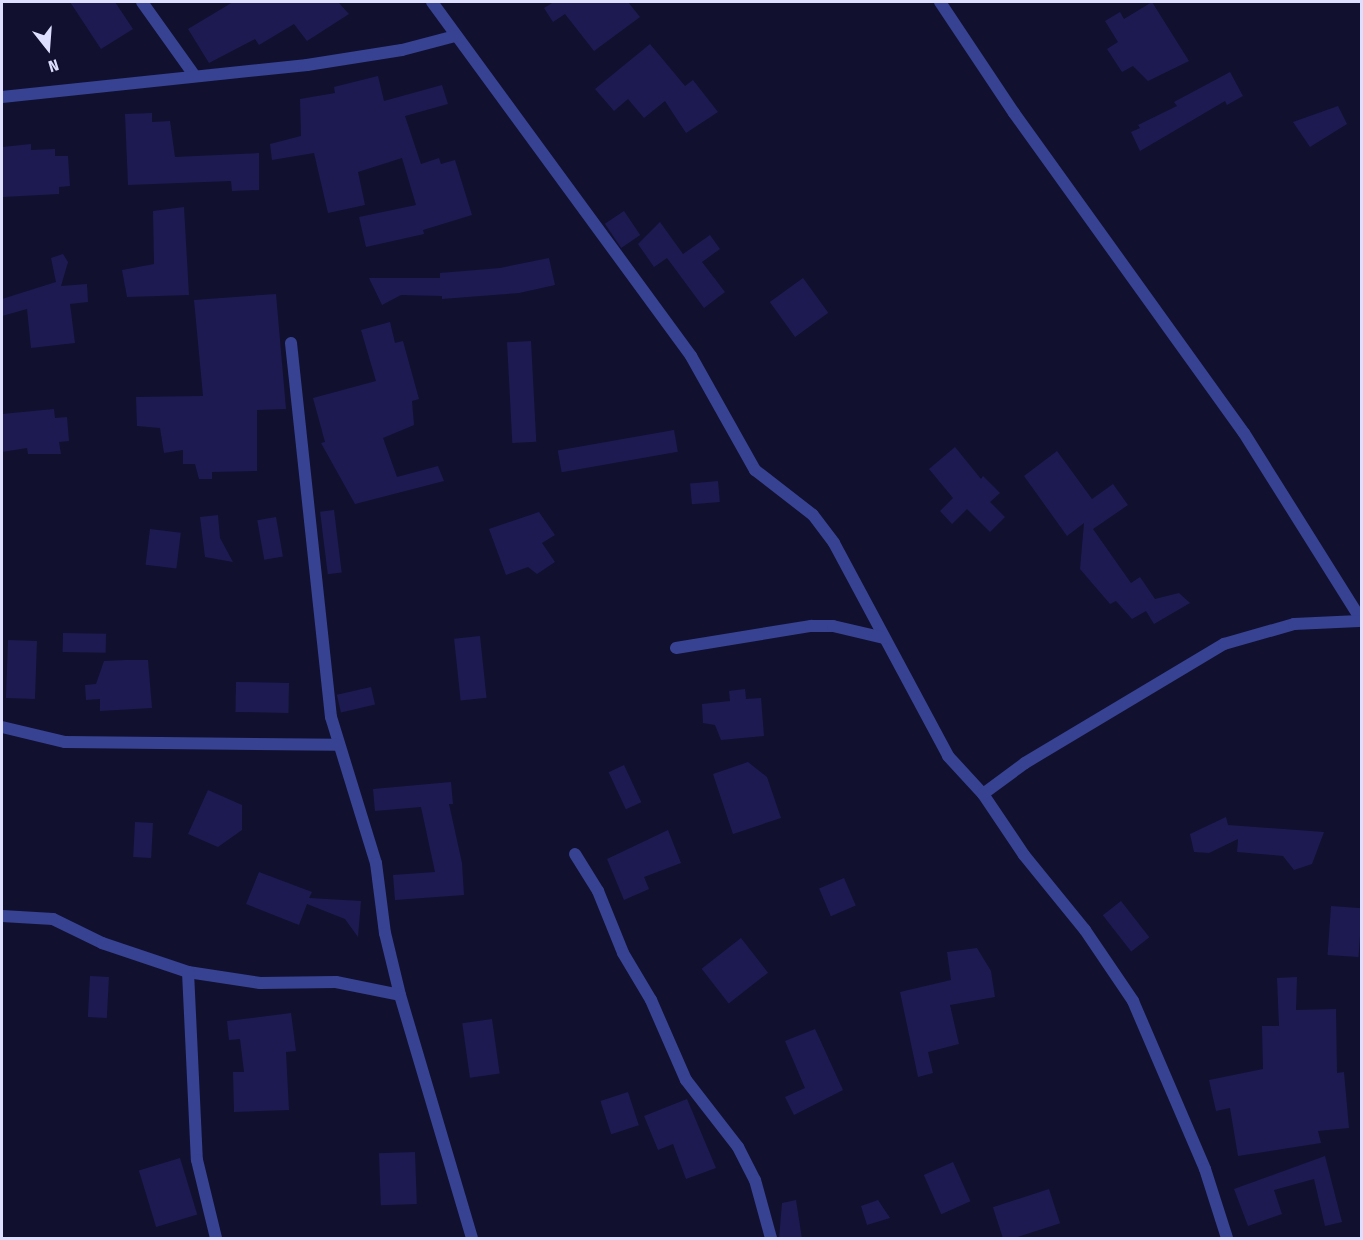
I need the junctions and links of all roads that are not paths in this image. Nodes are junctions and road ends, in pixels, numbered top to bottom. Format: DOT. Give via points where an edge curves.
graph roads {
  1 [pos="142,2"];
  2 [pos="432,2"];
  3 [pos="940,2"];
  4 [pos="454,36"];
  5 [pos="194,75"];
  6 [pos="2,97"];
  7 [pos="291,343"];
  8 [pos="1360,621"];
  9 [pos="884,638"];
  10 [pos="676,648"];
  11 [pos="2,727"];
  12 [pos="337,745"];
  13 [pos="983,794"];
  14 [pos="575,854"];
  15 [pos="2,916"];
  16 [pos="188,972"];
  17 [pos="204,975"];
  18 [pos="192,988"];
  19 [pos="400,995"];
  20 [pos="216,1239"];
  21 [pos="472,1239"];
  22 [pos="771,1239"];
  23 [pos="1227,1239"];
  1 -- 5 [label="street"];
  2 -- 4 [label="street"];
  3 -- 8 [label="street" via="1014,113 1244,433"];
  4 -- 5 [label="street" via="370,55"];
  4 -- 9 [label="street" via="691,356 754,470 813,515 834,543"];
  5 -- 6 [label="street"];
  7 -- 12 [label="street"];
  8 -- 13 [label="street" via="1294,624 1224,644 1025,763"];
  9 -- 10 [label="street" via="833,626 811,626"];
  9 -- 13 [label="street" via="932,731 948,756"];
  11 -- 12 [label="street" via="64,742"];
  12 -- 19 [label="street" via="376,863 385,933"];
  13 -- 23 [label="street" via="1133,1001 1205,1168"];
  14 -- 22 [label="street" via="598,891 623,954 651,1000 686,1080 738,1147 751,1172"];
  15 -- 16 [label="street" via="53,919 102,943"];
  16 -- 17 [label="street"];
  16 -- 18 [label="street"];
  17 -- 18 [label="street"];
  17 -- 19 [label="street" via="260,983 336,982"];
  18 -- 20 [label="street" via="197,1160"];
  19 -- 21 [label="street"];
}
